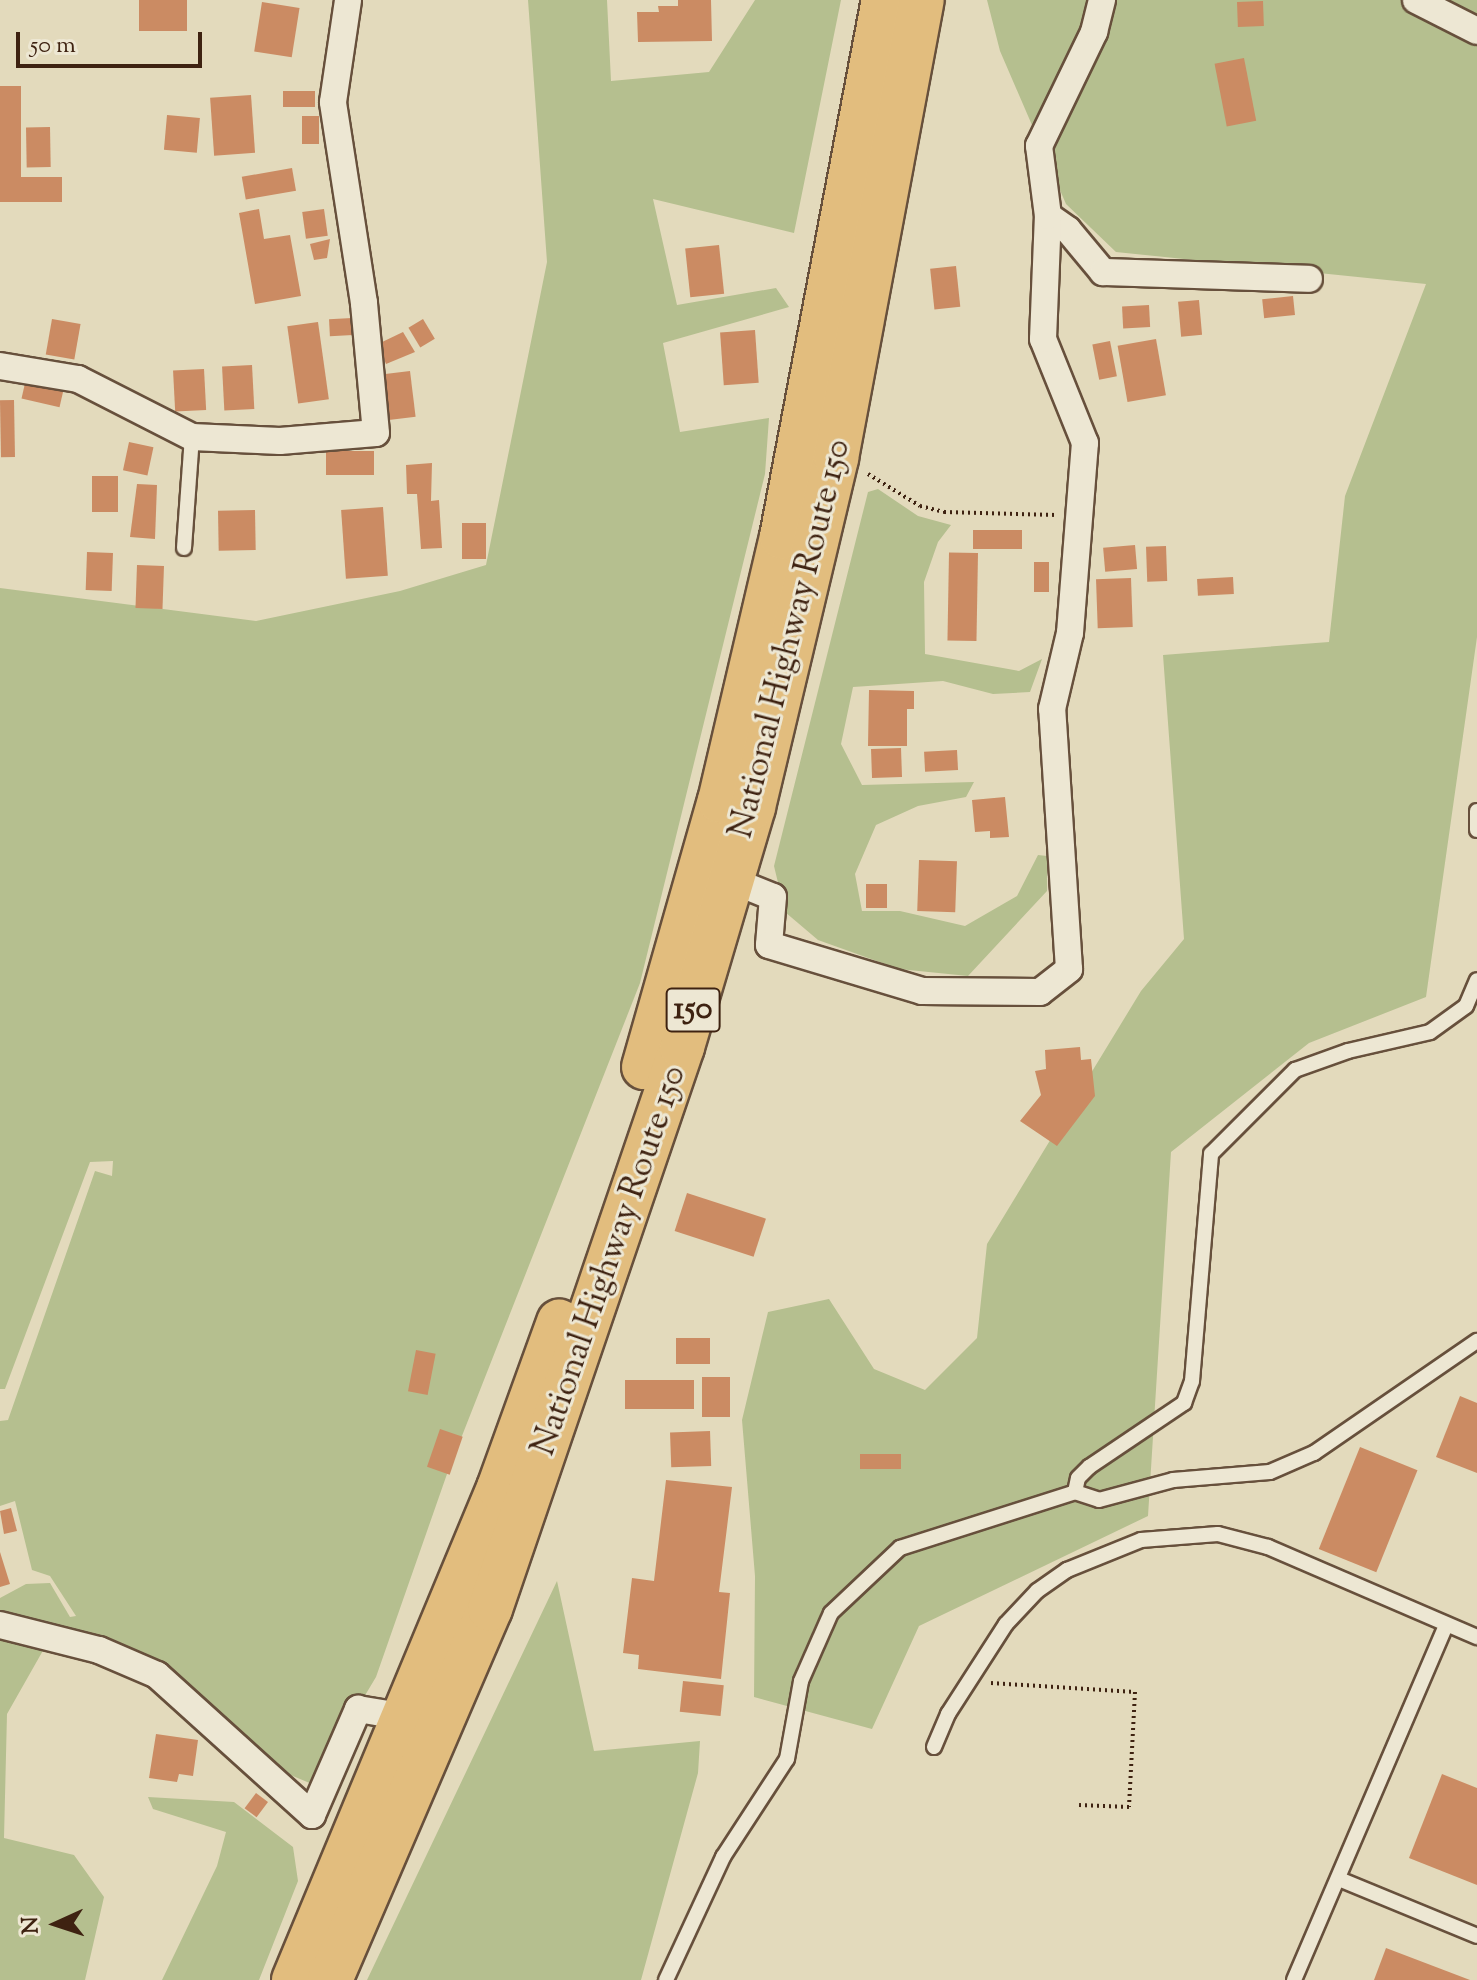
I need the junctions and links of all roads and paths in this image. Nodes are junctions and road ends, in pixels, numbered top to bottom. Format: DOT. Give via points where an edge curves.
graph roads {
  1 [pos="348,0"];
  2 [pos="884,0"];
  3 [pos="922,0"];
  4 [pos="1102,0"];
  5 [pos="1416,0"];
  6 [pos="1477,31"];
  7 [pos="1048,216"];
  8 [pos="1309,279"];
  9 [pos="0,366"];
  10 [pos="192,437"];
  11 [pos="836,458"];
  12 [pos="1079,518"];
  13 [pos="184,548"];
  14 [pos="1477,811"];
  15 [pos="1477,830"];
  16 [pos="731,880"];
  17 [pos="1477,980"];
  18 [pos="1477,1341"];
  19 [pos="1075,1492"];
  20 [pos="0,1625"];
  21 [pos="1446,1625"];
  22 [pos="1477,1637"];
  23 [pos="969,1682"];
  24 [pos="406,1717"];
  25 [pos="934,1747"];
  26 [pos="1079,1805"];
  27 [pos="1339,1879"];
  28 [pos="1477,1936"];
  29 [pos="294,1980"];
  30 [pos="330,1980"];
  31 [pos="666,1980"];
  32 [pos="1294,1980"];
  1 -- 10 [label="street" via="333,102 364,303 376,433 280,441"];
  2 -- 24 [label="highway, National Highway Route 150 / 150" via="816,378 720,801 584,1252 499,1488"];
  3 -- 11 [label="highway, National Highway Route 150 / 150"];
  4 -- 7 [label="street" via="1094,32 1039,146"];
  5 -- 6 [label="street"];
  7 -- 8 [label="street" via="1068,230 1103,272"];
  7 -- 12 [label="street" via="1043,339 1085,443"];
  9 -- 10 [label="street" via="78,379"];
  10 -- 13 [label="lane"];
  11 -- 12 [label="path" via="932,509"];
  11 -- 16 [label="highway, National Highway Route 150 / 150"];
  12 -- 16 [label="street" via="1070,633 1052,709 1069,969 1058,982 1040,992 922,991 769,945 773,897"];
  14 -- 15 [label="lane"];
  16 -- 30 [label="highway, National Highway Route 150 / 150" via="610,1267 490,1609"];
  17 -- 19 [label="lane" via="1466,1006 1430,1032 1295,1070 1211,1154 1192,1381 1184,1403 1089,1467 1078,1478"];
  18 -- 19 [label="lane" via="1314,1453 1270,1472 1173,1480 1099,1500"];
  19 -- 31 [label="lane" via="900,1548 831,1613 801,1681 787,1759 723,1857"];
  20 -- 24 [label="street" via="99,1650 157,1675 312,1815 358,1709"];
  21 -- 22 [label="lane"];
  21 -- 23 [label="lane" via="1268,1547 1218,1534 1175,1534 1095,1556 1037,1591 1006,1624"];
  21 -- 27 [label="lane"];
  23 -- 25 [label="lane"];
  23 -- 26 [label="path" via="1135,1692 1129,1807"];
  24 -- 29 [label="highway, National Highway Route 150 / 150"];
  27 -- 28 [label="lane"];
  27 -- 32 [label="lane"];
}
